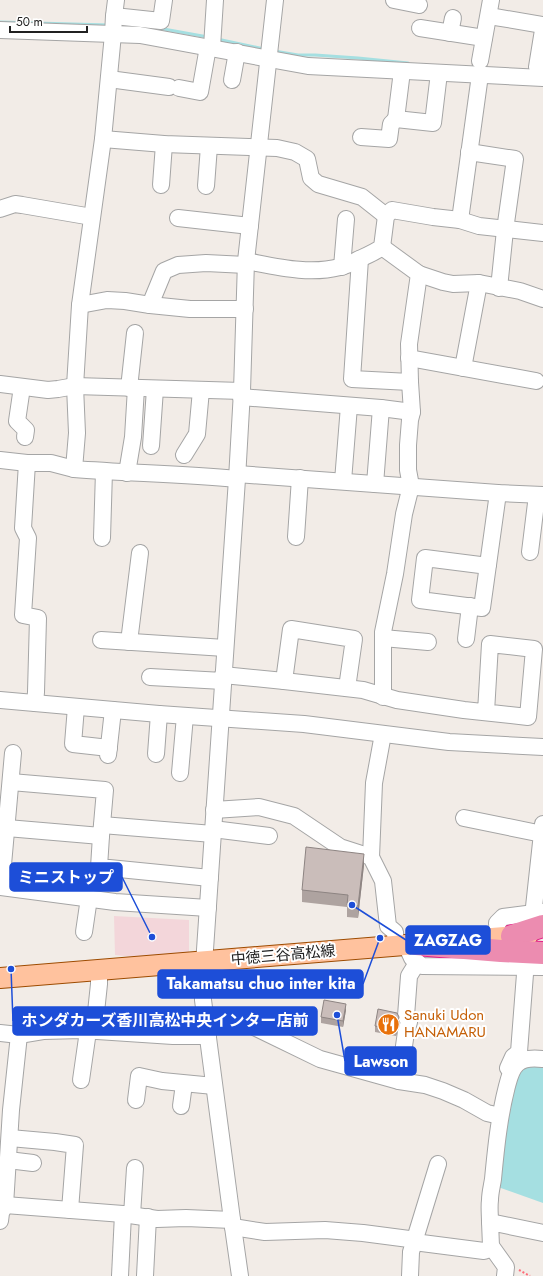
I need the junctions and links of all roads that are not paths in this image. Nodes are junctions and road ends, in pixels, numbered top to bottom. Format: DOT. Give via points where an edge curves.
graph roads {
  1 [pos="116,0"];
  2 [pos="164,0"];
  3 [pos="215,0"];
  4 [pos="275,0"];
  5 [pos="394,0"];
  6 [pos="491,0"];
  7 [pos="419,5"];
  8 [pos="488,16"];
  9 [pos="543,25"];
  10 [pos="114,26"];
  11 [pos="420,28"];
  12 [pos="0,30"];
  13 [pos="543,30"];
  14 [pos="484,38"];
  15 [pos="211,42"];
  16 [pos="237,52"];
  17 [pos="269,53"];
  18 [pos="480,68"];
  19 [pos="402,71"];
  20 [pos="439,73"];
  21 [pos="540,73"];
  22 [pos="109,79"];
  23 [pos="232,80"];
  24 [pos="396,119"];
  25 [pos="361,137"];
  26 [pos="103,139"];
  27 [pos="164,144"];
  28 [pos="209,146"];
  29 [pos="259,147"];
  30 [pos="469,152"];
  31 [pos="161,185"];
  32 [pos="206,186"];
  33 [pos="0,209"];
  34 [pos="386,216"];
  35 [pos="92,217"];
  36 [pos="178,218"];
  37 [pos="346,219"];
  38 [pos="460,220"];
  39 [pos="250,226"];
  40 [pos="505,230"];
  41 [pos="543,233"];
  42 [pos="382,248"];
  43 [pos="360,259"];
  44 [pos="246,263"];
  45 [pos="342,267"];
  46 [pos="419,274"];
  47 [pos="479,284"];
  48 [pos="499,288"];
  49 [pos="543,299"];
  50 [pos="80,304"];
  51 [pos="150,305"];
  52 [pos="245,309"];
  53 [pos="135,333"];
  54 [pos="409,358"];
  55 [pos="463,368"];
  56 [pos="536,381"];
  57 [pos="410,382"];
  58 [pos="0,384"];
  59 [pos="74,386"];
  60 [pos="22,387"];
  61 [pos="132,388"];
  62 [pos="155,389"];
  63 [pos="201,390"];
  64 [pos="242,394"];
  65 [pos="349,406"];
  66 [pos="381,408"];
  67 [pos="412,412"];
  68 [pos="25,437"];
  69 [pos="151,446"];
  70 [pos="184,455"];
  71 [pos="0,460"];
  72 [pos="28,464"];
  73 [pos="74,469"];
  74 [pos="104,472"];
  75 [pos="127,473"];
  76 [pos="237,476"];
  77 [pos="300,478"];
  78 [pos="343,481"];
  79 [pos="375,484"];
  80 [pos="411,486"];
  81 [pos="498,493"];
  82 [pos="540,495"];
  83 [pos="296,537"];
  84 [pos="102,538"];
  85 [pos="530,552"];
  86 [pos="140,553"];
  87 [pos="488,566"];
  88 [pos="470,606"];
  89 [pos="383,638"];
  90 [pos="466,639"];
  91 [pos="101,640"];
  92 [pos="128,642"];
  93 [pos="428,642"];
  94 [pos="225,648"];
  95 [pos="150,677"];
  96 [pos="223,678"];
  97 [pos="284,681"];
  98 [pos="347,688"];
  99 [pos="383,697"];
  100 [pos="36,698"];
  101 [pos="0,700"];
  102 [pos="76,707"];
  103 [pos="113,710"];
  104 [pos="486,712"];
  105 [pos="158,714"];
  106 [pos="220,715"];
  107 [pos="185,716"];
  108 [pos="383,734"];
  109 [pos="543,747"];
  110 [pos="13,753"];
  111 [pos="156,754"];
  112 [pos="180,773"];
  113 [pos="11,782"];
  114 [pos="214,810"];
  115 [pos="464,818"];
  116 [pos="7,828"];
  117 [pos="543,829"];
  118 [pos="102,830"];
  119 [pos="213,831"];
  120 [pos="269,836"];
  121 [pos="371,857"];
  122 [pos="210,878"];
  123 [pos="1,887"];
  124 [pos="89,898"];
  125 [pos="208,908"];
  126 [pos="538,917"];
  127 [pos="84,932"];
  128 [pos="543,934"];
  129 [pos="505,937"];
  130 [pos="409,950"];
  131 [pos="531,960"];
  132 [pos="204,962"];
  133 [pos="543,967"];
  134 [pos="98,970"];
  135 [pos="0,978"];
  136 [pos="205,1014"];
  137 [pos="91,1031"];
  138 [pos="0,1033"];
  139 [pos="19,1035"];
  140 [pos="208,1036"];
  141 [pos="543,1059"];
  142 [pos="82,1080"];
  143 [pos="400,1080"];
  144 [pos="184,1084"];
  145 [pos="214,1086"];
  146 [pos="504,1099"];
  147 [pos="136,1100"];
  148 [pos="181,1106"];
  149 [pos="6,1110"];
  150 [pos="500,1116"];
  151 [pos="10,1138"];
  152 [pos="8,1160"];
  153 [pos="33,1163"];
  154 [pos="438,1164"];
  155 [pos="135,1168"];
  156 [pos="70,1210"];
  157 [pos="2,1213"];
  158 [pos="128,1214"];
  159 [pos="148,1217"];
  160 [pos="490,1222"];
  161 [pos="232,1224"];
  162 [pos="543,1233"];
  163 [pos="414,1242"];
  164 [pos="490,1246"];
  165 [pos="120,1276"];
  166 [pos="144,1276"];
  167 [pos="240,1276"];
  168 [pos="410,1276"];
  169 [pos="506,1276"];
  1 -- 10 [label="street"];
  2 -- 10 [label="street" via="162,21"];
  3 -- 15 [label="street"];
  4 -- 17 [label="street"];
  5 -- 7 [label="street"];
  6 -- 8 [label="street"];
  8 -- 9 [label="street"];
  8 -- 14 [label="street"];
  10 -- 12 [label="street"];
  10 -- 15 [label="street" via="140,35"];
  10 -- 22 [label="street"];
  11 -- 14 [label="street" via="451,25"];
  13 -- 21 [label="street"];
  14 -- 18 [label="street"];
  15 -- 16 [label="street"];
  15 -- 22 [label="street" via="200,92"];
  16 -- 17 [label="street"];
  16 -- 23 [label="street"];
  17 -- 19 [label="street" via="308,66"];
  17 -- 29 [label="street"];
  18 -- 20 [label="street"];
  18 -- 21 [label="street"];
  18 -- 30 [label="street"];
  19 -- 20 [label="street"];
  19 -- 24 [label="street"];
  20 -- 24 [label="street" via="433,123"];
  22 -- 26 [label="street"];
  24 -- 25 [label="street" via="391,124 389,139"];
  26 -- 27 [label="street"];
  26 -- 35 [label="street"];
  27 -- 28 [label="street"];
  27 -- 31 [label="street"];
  28 -- 29 [label="street"];
  28 -- 32 [label="street"];
  29 -- 34 [label="street" via="295,152 307,160 311,178 318,184 362,198"];
  29 -- 39 [label="street"];
  30 -- 38 [label="street"];
  30 -- 40 [label="street" via="515,159"];
  33 -- 35 [label="street" via="15,204"];
  34 -- 38 [label="street" via="392,210"];
  34 -- 42 [label="street"];
  35 -- 50 [label="street"];
  36 -- 39 [label="street"];
  37 -- 45 [label="street"];
  38 -- 40 [label="street"];
  39 -- 44 [label="street"];
  40 -- 41 [label="street"];
  40 -- 48 [label="street"];
  42 -- 43 [label="street"];
  42 -- 46 [label="street"];
  43 -- 45 [label="street"];
  43 -- 57 [label="street" via="352,379"];
  44 -- 45 [label="street" via="308,271"];
  44 -- 51 [label="street" via="178,265 164,271"];
  44 -- 52 [label="street"];
  46 -- 47 [label="street" via="453,284"];
  46 -- 54 [label="street"];
  47 -- 48 [label="street"];
  47 -- 55 [label="street"];
  48 -- 49 [label="street" via="520,291"];
  50 -- 51 [label="street" via="108,300"];
  50 -- 59 [label="street"];
  51 -- 52 [label="street" via="190,309"];
  52 -- 64 [label="street"];
  53 -- 61 [label="street"];
  54 -- 55 [label="street"];
  54 -- 57 [label="street"];
  55 -- 56 [label="street"];
  57 -- 67 [label="street"];
  58 -- 60 [label="street"];
  59 -- 60 [label="street" via="48,390"];
  59 -- 61 [label="street"];
  59 -- 73 [label="street" via="77,433"];
  60 -- 68 [label="street" via="17,421 26,430"];
  61 -- 62 [label="street"];
  61 -- 75 [label="street" via="134,437"];
  62 -- 63 [label="street"];
  62 -- 69 [label="street"];
  63 -- 64 [label="street"];
  63 -- 70 [label="street" via="197,434"];
  64 -- 65 [label="street"];
  64 -- 76 [label="street"];
  65 -- 66 [label="street"];
  65 -- 78 [label="street"];
  66 -- 67 [label="street"];
  66 -- 79 [label="street"];
  67 -- 80 [label="street" via="408,445"];
  71 -- 72 [label="street"];
  72 -- 73 [label="street" via="51,463"];
  72 -- 100 [label="street" via="23,528 28,538 23,615 38,618"];
  73 -- 74 [label="street"];
  74 -- 75 [label="street"];
  74 -- 84 [label="street"];
  75 -- 76 [label="street"];
  76 -- 77 [label="street"];
  76 -- 94 [label="street"];
  77 -- 78 [label="street"];
  77 -- 83 [label="street"];
  78 -- 79 [label="street"];
  79 -- 80 [label="street"];
  80 -- 81 [label="street"];
  80 -- 89 [label="street"];
  81 -- 82 [label="street"];
  81 -- 87 [label="street"];
  82 -- 85 [label="street"];
  86 -- 92 [label="street"];
  87 -- 88 [label="street" via="482,608"];
  87 -- 88 [label="street" via="425,558 420,600"];
  88 -- 90 [label="street"];
  89 -- 93 [label="street"];
  89 -- 99 [label="street"];
  91 -- 92 [label="street"];
  92 -- 94 [label="street"];
  94 -- 96 [label="street"];
  95 -- 96 [label="street" via="167,683"];
  96 -- 97 [label="street"];
  96 -- 106 [label="street"];
  97 -- 98 [label="street"];
  97 -- 98 [label="street" via="291,629 354,639"];
  98 -- 99 [label="street"];
  99 -- 104 [label="street"];
  100 -- 101 [label="street"];
  100 -- 102 [label="street"];
  102 -- 103 [label="street"];
  102 -- 103 [label="street" via="73,744 108,751"];
  103 -- 105 [label="street"];
  104 -- 104 [label="street" via="528,717 534,649 490,644"];
  105 -- 107 [label="street"];
  105 -- 111 [label="street"];
  106 -- 107 [label="street"];
  106 -- 108 [label="street"];
  106 -- 114 [label="street"];
  107 -- 112 [label="street"];
  108 -- 109 [label="street" via="449,742"];
  108 -- 121 [label="street" via="374,783"];
  110 -- 113 [label="street"];
  113 -- 116 [label="street"];
  113 -- 118 [label="street" via="105,790"];
  114 -- 119 [label="street"];
  114 -- 121 [label="street" via="259,807 294,816 340,847"];
  115 -- 117 [label="street"];
  116 -- 118 [label="street"];
  116 -- 123 [label="street"];
  117 -- 126 [label="street"];
  118 -- 119 [label="street"];
  118 -- 122 [label="street" via="99,867"];
  119 -- 120 [label="street"];
  119 -- 122 [label="street"];
  121 -- 130 [label="street" via="383,881 388,926"];
  122 -- 125 [label="street"];
  123 -- 124 [label="street"];
  124 -- 125 [label="street"];
  124 -- 127 [label="street"];
  125 -- 132 [label="street"];
  126 -- 129 [label="highway"];
  128 -- 129 [label="main road, 中徳三谷高松線"];
  129 -- 130 [label="main road, 中徳三谷高松線"];
  130 -- 131 [label="highway" via="501,951"];
  130 -- 132 [label="main road, 中徳三谷高松線"];
  130 -- 143 [label="street" via="406,1016 409,1022"];
  131 -- 133 [label="street"];
  131 -- 146 [label="street" via="519,1052 513,1057 505,1075"];
  132 -- 134 [label="main road, 中徳三谷高松線"];
  132 -- 136 [label="street"];
  134 -- 135 [label="main road, 中徳三谷高松線"];
  134 -- 137 [label="street" via="99,984"];
  136 -- 140 [label="street"];
  136 -- 143 [label="street" via="252,1026 320,1059"];
  137 -- 139 [label="street" via="43,1031"];
  137 -- 140 [label="street"];
  137 -- 142 [label="street"];
  138 -- 139 [label="street"];
  139 -- 149 [label="street"];
  140 -- 145 [label="street"];
  141 -- 146 [label="street" via="526,1059 517,1063 512,1070"];
  143 -- 150 [label="street" via="443,1091 487,1113"];
  144 -- 145 [label="street"];
  144 -- 147 [label="street" via="139,1076"];
  144 -- 148 [label="street"];
  145 -- 161 [label="street"];
  146 -- 150 [label="street"];
  149 -- 151 [label="street"];
  150 -- 160 [label="street" via="490,1195"];
  151 -- 152 [label="street"];
  151 -- 156 [label="street" via="75,1145"];
  152 -- 153 [label="street"];
  152 -- 157 [label="street"];
  154 -- 163 [label="street"];
  155 -- 158 [label="street"];
  156 -- 157 [label="street"];
  156 -- 158 [label="street"];
  158 -- 159 [label="street"];
  158 -- 165 [label="street"];
  159 -- 161 [label="street" via="186,1218"];
  159 -- 166 [label="street"];
  160 -- 162 [label="street"];
  160 -- 164 [label="street"];
  161 -- 163 [label="street" via="264,1232 325,1230 409,1239"];
  161 -- 167 [label="street"];
  163 -- 164 [label="street" via="484,1251 490,1249"];
  163 -- 168 [label="street"];
  164 -- 169 [label="street" via="506,1267"];
}
